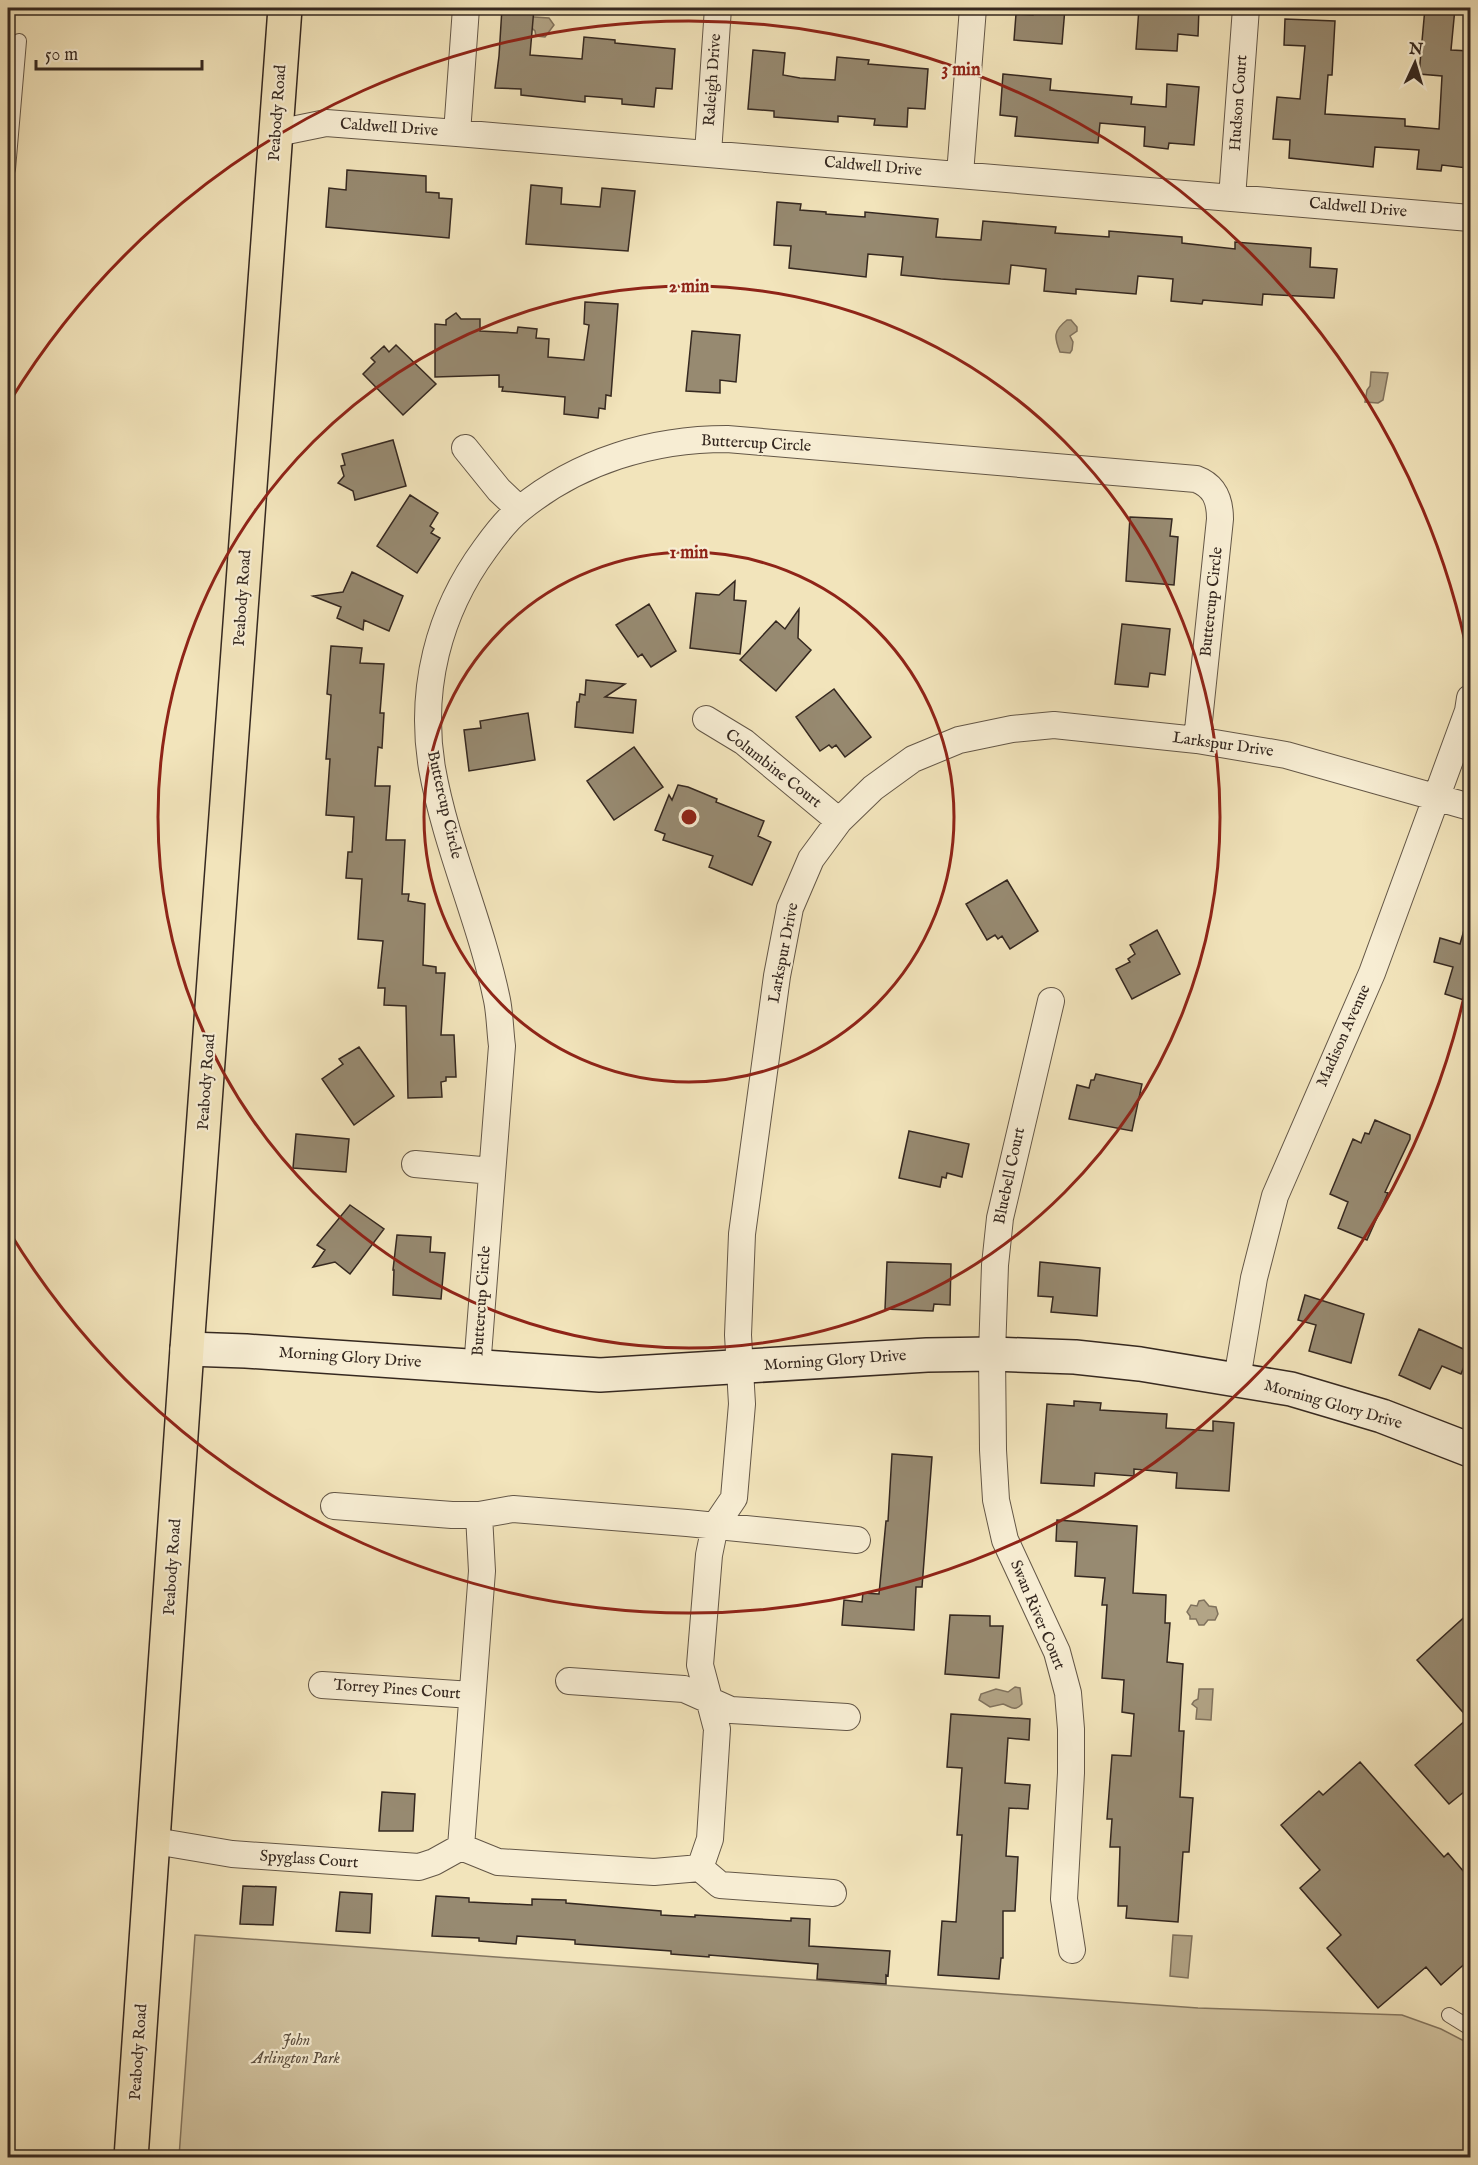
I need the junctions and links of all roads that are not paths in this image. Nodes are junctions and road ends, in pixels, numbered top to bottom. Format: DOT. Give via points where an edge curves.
graph roads {
  1 [pos="285,8"];
  2 [pos="466,8"];
  3 [pos="718,8"];
  4 [pos="973,8"];
  5 [pos="1245,8"];
  6 [pos="19,41"];
  7 [pos="277,133"];
  8 [pos="457,133"];
  9 [pos="708,153"];
  10 [pos="8,169"];
  11 [pos="960,174"];
  12 [pos="1232,198"];
  13 [pos="1470,218"];
  14 [pos="465,448"];
  15 [pos="519,509"];
  16 [pos="1470,698"];
  17 [pos="706,719"];
  18 [pos="1197,740"];
  19 [pos="1438,797"];
  20 [pos="1470,807"];
  21 [pos="839,821"];
  22 [pos="1051,1001"];
  23 [pos="415,1164"];
  24 [pos="492,1171"];
  25 [pos="188,1349"];
  26 [pos="992,1354"];
  27 [pos="740,1367"];
  28 [pos="477,1368"];
  29 [pos="1237,1379"];
  30 [pos="1470,1450"];
  31 [pos="334,1506"];
  32 [pos="479,1515"];
  33 [pos="716,1526"];
  34 [pos="857,1540"];
  35 [pos="569,1681"];
  36 [pos="322,1685"];
  37 [pos="472,1695"];
  38 [pos="708,1700"];
  39 [pos="847,1717"];
  40 [pos="154,1841"];
  41 [pos="461,1847"];
  42 [pos="700,1868"];
  43 [pos="833,1893"];
  44 [pos="1071,1950"];
  45 [pos="1449,2015"];
  46 [pos="1470,2028"];
  47 [pos="131,2157"];
  1 -- 7 [label="main road, Peabody Road"];
  2 -- 8 [label="street"];
  3 -- 9 [label="street, Raleigh Drive"];
  4 -- 11 [label="street"];
  5 -- 12 [label="street, Hudson Court"];
  6 -- 10 [label="lane"];
  7 -- 8 [label="street, Caldwell Drive" via="326,123"];
  7 -- 25 [label="main road, Peabody Road"];
  8 -- 9 [label="street, Caldwell Drive"];
  9 -- 11 [label="street, Caldwell Drive"];
  11 -- 12 [label="street, Caldwell Drive"];
  12 -- 13 [label="street, Caldwell Drive"];
  14 -- 15 [label="street"];
  15 -- 18 [label="street, Buttercup Circle" via="583,469 614,457 649,446 705,439 1205,482 1216,495 1220,519"];
  15 -- 24 [label="street, Buttercup Circle" via="498,531 457,592 432,668 428,704 436,786 497,1002 502,1046"];
  16 -- 19 [label="street, Madison Avenue"];
  17 -- 21 [label="street, Columbine Court" via="744,742"];
  18 -- 19 [label="street, Larkspur Drive" via="1286,755"];
  18 -- 21 [label="street, Larkspur Drive" via="1054,725 959,740 913,759 873,788"];
  19 -- 20 [label="street, Larkspur Drive"];
  19 -- 29 [label="street, Madison Avenue" via="1372,973 1275,1196 1254,1278"];
  21 -- 27 [label="street, Larkspur Drive" via="811,859 790,908 777,976 742,1234"];
  22 -- 26 [label="street, Bluebell Court" via="1000,1218"];
  23 -- 24 [label="street"];
  24 -- 28 [label="street, Buttercup Circle"];
  25 -- 28 [label="street, Morning Glory Drive"];
  25 -- 40 [label="main road, Peabody Road"];
  26 -- 27 [label="street, Morning Glory Drive"];
  26 -- 29 [label="street, Morning Glory Drive" via="1076,1357"];
  26 -- 44 [label="street, Swan River Court" via="996,1500 1005,1540 1057,1652 1068,1693 1071,1773 1064,1899"];
  27 -- 28 [label="street, Morning Glory Drive" via="600,1375"];
  27 -- 33 [label="street, Larkspur Drive" via="742,1404 734,1498"];
  29 -- 30 [label="street, Morning Glory Drive" via="1291,1389 1382,1416"];
  31 -- 32 [label="street"];
  32 -- 33 [label="street" via="513,1509"];
  32 -- 37 [label="street" via="482,1571"];
  33 -- 34 [label="street"];
  33 -- 38 [label="street, Larkspur Drive" via="709,1555 700,1665"];
  35 -- 38 [label="street" via="684,1689"];
  36 -- 37 [label="street, Torrey Pines Court"];
  37 -- 41 [label="street"];
  38 -- 39 [label="street" via="731,1710"];
  38 -- 42 [label="street, Larkspur Drive" via="717,1729 710,1839"];
  40 -- 41 [label="street, Spyglass Court" via="232,1854 419,1867"];
  40 -- 47 [label="main road, Peabody Road"];
  41 -- 42 [label="street" via="498,1862 654,1872"];
  42 -- 43 [label="street" via="720,1885"];
  45 -- 46 [label="lane"];
}
